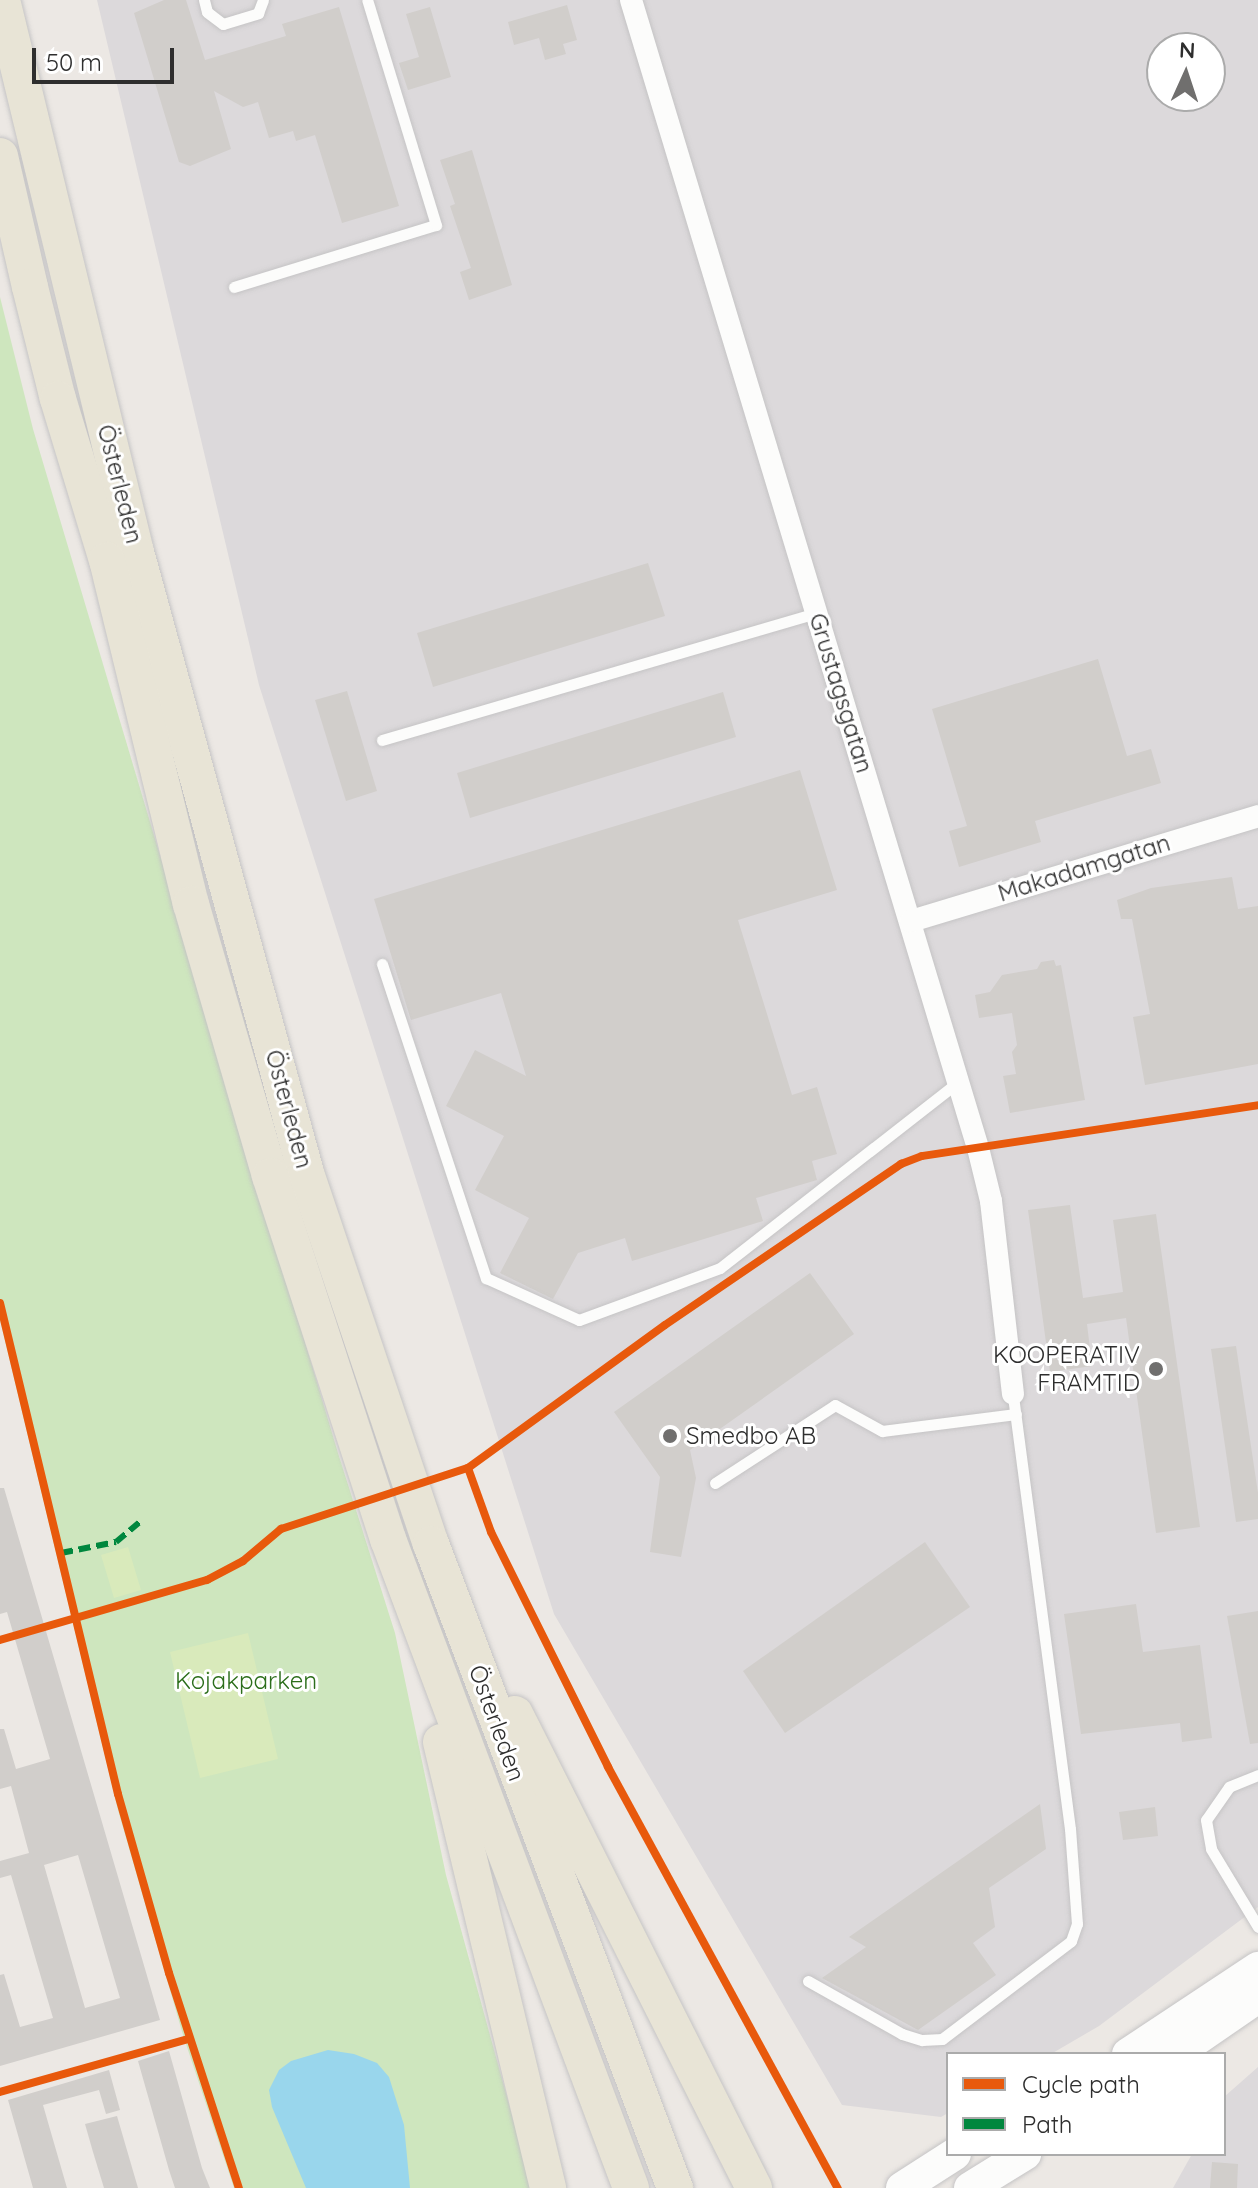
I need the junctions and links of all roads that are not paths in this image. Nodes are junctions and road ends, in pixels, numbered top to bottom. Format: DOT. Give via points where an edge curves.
graph roads {
  1 [pos="2,0"];
  2 [pos="204,0"];
  3 [pos="263,0"];
  4 [pos="367,0"];
  5 [pos="631,0"];
  6 [pos="0,156"];
  7 [pos="0,182"];
  8 [pos="30,287"];
  9 [pos="234,287"];
  10 [pos="817,613"];
  11 [pos="382,740"];
  12 [pos="1258,816"];
  13 [pos="911,921"];
  14 [pos="382,964"];
  15 [pos="959,1082"];
  16 [pos="1014,1404"];
  17 [pos="715,1483"];
  18 [pos="388,1539"];
  19 [pos="431,1544"];
  20 [pos="1258,1775"];
  21 [pos="1258,1927"];
  22 [pos="1258,1968"];
  23 [pos="808,1981"];
  24 [pos="1258,1997"];
  25 [pos="1131,2052"];
  26 [pos="1178,2052"];
  27 [pos="952,2156"];
  28 [pos="1022,2156"];
  29 [pos="548,2188"];
  30 [pos="631,2188"];
  31 [pos="675,2188"];
  32 [pos="754,2188"];
  33 [pos="902,2188"];
  34 [pos="970,2188"];
  1 -- 19 [label="main road, Österleden" via="136,552 306,1173"];
  2 -- 3 [label="lane" via="207,12 223,24 258,13"];
  4 -- 9 [label="lane" via="436,225"];
  5 -- 10 [label="street, Grustagsgatan"];
  6 -- 8 [label="main road, Österleden"];
  7 -- 8 [label="main road"];
  8 -- 18 [label="main road, Österleden" via="107,560 191,904 270,1176"];
  10 -- 11 [label="lane"];
  10 -- 13 [label="street, Grustagsgatan"];
  12 -- 13 [label="street, Makadamgatan"];
  13 -- 15 [label="street, Grustagsgatan"];
  14 -- 15 [label="lane" via="486,1278 579,1320 720,1268"];
  15 -- 16 [label="street, Grustagsgatan" via="991,1201"];
  16 -- 17 [label="lane" via="882,1431 835,1405"];
  16 -- 23 [label="lane" via="1070,1829 1077,1924 1071,1941 942,2039 902,2034"];
  18 -- 29 [label="main road" via="465,1833"];
  18 -- 30 [label="main road, Österleden"];
  19 -- 31 [label="main road, Österleden"];
  19 -- 32 [label="main road"];
  20 -- 21 [label="lane" via="1229,1787 1206,1820 1211,1849"];
  22 -- 25 [label="main road"];
  24 -- 26 [label="main road"];
  27 -- 33 [label="main road"];
  28 -- 34 [label="main road"];
}
